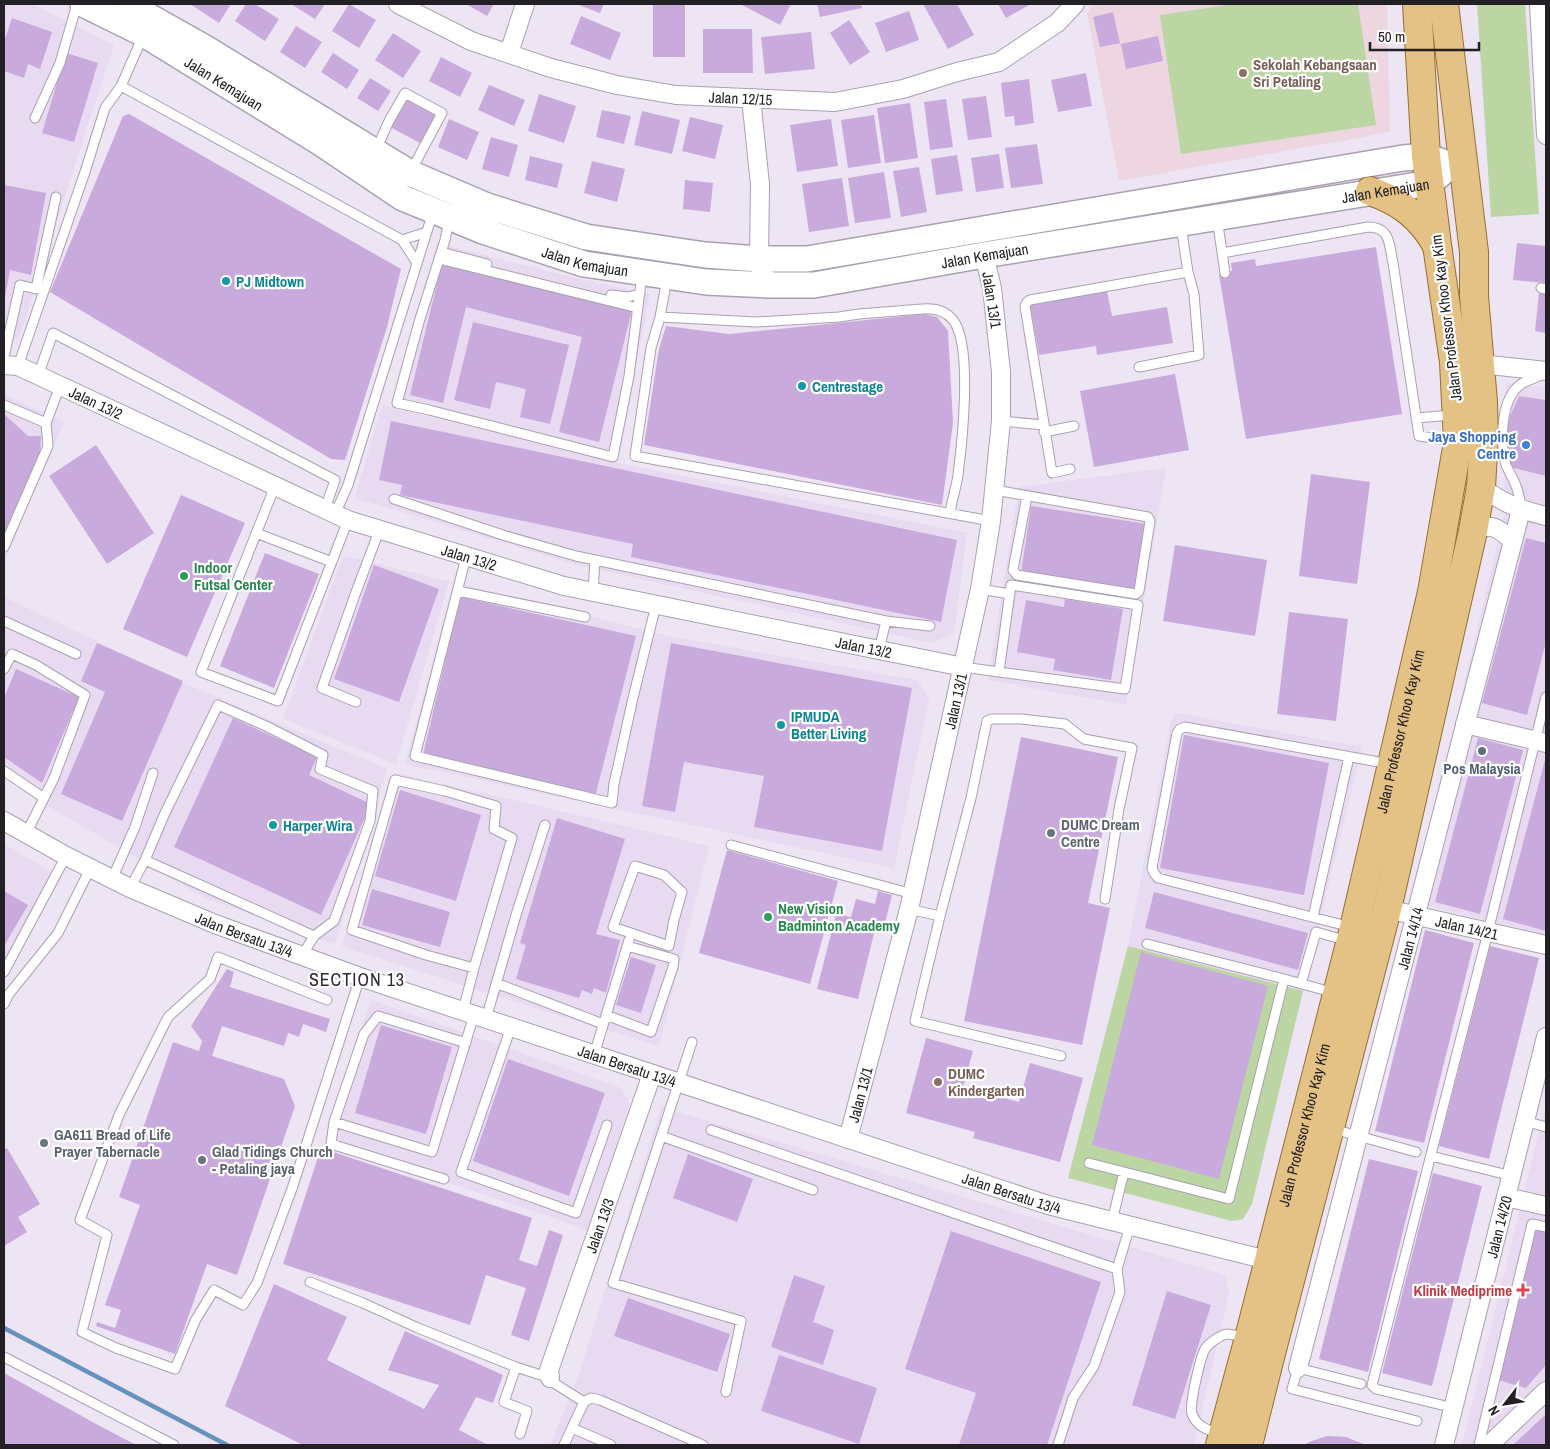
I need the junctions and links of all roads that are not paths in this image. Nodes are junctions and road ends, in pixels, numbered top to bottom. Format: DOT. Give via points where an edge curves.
graph roads {
  1 [pos="77,4"];
  2 [pos="83,4"];
  3 [pos="127,4"];
  4 [pos="398,4"];
  5 [pos="525,4"];
  6 [pos="1075,4"];
  7 [pos="1417,4"];
  8 [pos="1539,4"];
  9 [pos="1444,6"];
  10 [pos="144,34"];
  11 [pos="509,53"];
  12 [pos="121,86"];
  13 [pos="751,98"];
  14 [pos="35,118"];
  15 [pos="1546,135"];
  16 [pos="375,152"];
  17 [pos="1426,156"];
  18 [pos="1451,165"];
  19 [pos="410,173"];
  20 [pos="1430,183"];
  21 [pos="1234,187"];
  22 [pos="1370,191"];
  23 [pos="56,197"];
  24 [pos="445,210"];
  25 [pos="1227,216"];
  26 [pos="1180,223"];
  27 [pos="402,240"];
  28 [pos="1437,245"];
  29 [pos="1222,253"];
  30 [pos="984,255"];
  31 [pos="440,256"];
  32 [pos="758,259"];
  33 [pos="418,263"];
  34 [pos="1188,272"];
  35 [pos="1225,273"];
  36 [pos="668,276"];
  37 [pos="641,283"];
  38 [pos="769,285"];
  39 [pos="1474,296"];
  40 [pos="638,308"];
  41 [pos="660,317"];
  42 [pos="8,363"];
  43 [pos="1480,364"];
  44 [pos="1139,368"];
  45 [pos="1546,372"];
  46 [pos="38,376"];
  47 [pos="60,386"];
  48 [pos="4,404"];
  49 [pos="1457,414"];
  50 [pos="1416,418"];
  51 [pos="1001,421"];
  52 [pos="46,423"];
  53 [pos="1074,426"];
  54 [pos="1044,428"];
  55 [pos="1458,442"];
  56 [pos="1070,469"];
  57 [pos="275,486"];
  58 [pos="1481,487"];
  59 [pos="995,490"];
  60 [pos="1027,496"];
  61 [pos="394,499"];
  62 [pos="1521,510"];
  63 [pos="950,513"];
  64 [pos="336,514"];
  65 [pos="1546,516"];
  66 [pos="992,520"];
  67 [pos="379,531"];
  68 [pos="1473,531"];
  69 [pos="256,533"];
  70 [pos="1513,541"];
  71 [pos="4,547"];
  72 [pos="466,557"];
  73 [pos="596,560"];
  74 [pos="332,562"];
  75 [pos="980,589"];
  76 [pos="458,591"];
  77 [pos="592,592"];
  78 [pos="1010,594"];
  79 [pos="656,605"];
  80 [pos="585,617"];
  81 [pos="4,620"];
  82 [pos="886,621"];
  83 [pos="930,626"];
  84 [pos="879,650"];
  85 [pos="8,652"];
  86 [pos="76,654"];
  87 [pos="963,667"];
  88 [pos="4,669"];
  89 [pos="999,672"];
  90 [pos="1546,697"];
  91 [pos="356,702"];
  92 [pos="1465,724"];
  93 [pos="1541,742"];
  94 [pos="1350,757"];
  95 [pos="1392,765"];
  96 [pos="4,770"];
  97 [pos="153,773"];
  98 [pos="44,798"];
  99 [pos="4,821"];
  100 [pos="545,825"];
  101 [pos="26,834"];
  102 [pos="731,845"];
  103 [pos="66,856"];
  104 [pos="145,860"];
  105 [pos="90,867"];
  106 [pos="112,879"];
  107 [pos="130,888"];
  108 [pos="1105,899"];
  109 [pos="911,902"];
  110 [pos="1387,910"];
  111 [pos="940,916"];
  112 [pos="1416,916"];
  113 [pos="1313,917"];
  114 [pos="1488,932"];
  115 [pos="631,933"];
  116 [pos="1352,935"];
  117 [pos="314,936"];
  118 [pos="1147,944"];
  119 [pos="1546,945"];
  120 [pos="627,946"];
  121 [pos="302,956"];
  122 [pos="474,968"];
  123 [pos="4,972"];
  124 [pos="360,977"];
  125 [pos="1284,980"];
  126 [pos="496,983"];
  127 [pos="1301,984"];
  128 [pos="1338,994"];
  129 [pos="327,1000"];
  130 [pos="4,1004"];
  131 [pos="474,1015"];
  132 [pos="606,1015"];
  133 [pos="603,1024"];
  134 [pos="511,1027"];
  135 [pos="1546,1037"];
  136 [pos="692,1042"];
  137 [pos="466,1043"];
  138 [pos="594,1055"];
  139 [pos="1061,1056"];
  140 [pos="652,1074"];
  141 [pos="679,1083"];
  142 [pos="1525,1121"];
  143 [pos="334,1122"];
  144 [pos="607,1125"];
  145 [pos="1546,1127"];
  146 [pos="1330,1128"];
  147 [pos="711,1130"];
  148 [pos="662,1136"];
  149 [pos="1358,1137"];
  150 [pos="848,1139"];
  151 [pos="1416,1152"];
  152 [pos="1431,1156"];
  153 [pos="1089,1163"];
  154 [pos="1124,1172"];
  155 [pos="1512,1176"];
  156 [pos="444,1179"];
  157 [pos="813,1190"];
  158 [pos="1506,1197"];
  159 [pos="1546,1206"];
  160 [pos="1112,1221"];
  161 [pos="1130,1226"];
  162 [pos="1546,1227"];
  163 [pos="1281,1263"];
  164 [pos="1117,1269"];
  165 [pos="310,1282"];
  166 [pos="1249,1338"];
  167 [pos="4,1357"];
  168 [pos="516,1367"];
  169 [pos="1298,1368"];
  170 [pos="550,1378"];
  171 [pos="1361,1384"];
  172 [pos="1546,1391"];
  173 [pos="726,1392"];
  174 [pos="584,1402"];
  175 [pos="1454,1408"];
  176 [pos="1417,1421"];
  177 [pos="572,1428"];
  178 [pos="520,1434"];
  179 [pos="1221,1440"];
  180 [pos="1450,1444"];
  181 [pos="174,1445"];
  182 [pos="564,1445"];
  183 [pos="612,1445"];
  184 [pos="703,1445"];
  185 [pos="1058,1445"];
  186 [pos="1248,1445"];
  187 [pos="1479,1445"];
  188 [pos="1489,1445"];
  1 -- 14 [label="lane" via="60,63"];
  2 -- 10 [label="main road, Jalan Kemajuan"];
  3 -- 16 [label="main road, Jalan Kemajuan"];
  4 -- 11 [label="street, Jalan 12/15" via="471,41"];
  5 -- 11 [label="street"];
  6 -- 13 [label="street, Jalan 12/15" via="1057,23 999,62 903,89 836,102"];
  7 -- 17 [label="main road, Jalan Professor Khoo Kay Kim"];
  8 -- 15 [label="street"];
  9 -- 18 [label="main road" via="1440,49"];
  9 -- 39 [label="main road, Jalan Professor Khoo Kay Kim" via="1474,252"];
  10 -- 12 [label="lane"];
  10 -- 24 [label="main road, Jalan Kemajuan" via="321,143 403,198"];
  11 -- 13 [label="street, Jalan 12/15" via="616,85 676,95"];
  12 -- 27 [label="lane"];
  12 -- 42 [label="lane" via="105,108 85,172"];
  13 -- 32 [label="street" via="760,184"];
  16 -- 19 [label="main road, Jalan Kemajuan"];
  16 -- 19 [label="lane" via="405,93 442,113"];
  17 -- 18 [label="main road, Jalan Kemajuan"];
  17 -- 20 [label="main road, Jalan Professor Khoo Kay Kim"];
  17 -- 21 [label="main road, Jalan Kemajuan"];
  18 -- 20 [label="main road, Jalan Kemajuan"];
  18 -- 39 [label="main road" via="1463,252"];
  19 -- 24 [label="main road, Jalan Kemajuan"];
  20 -- 22 [label="main road, Jalan Kemajuan"];
  20 -- 28 [label="main road, Jalan Professor Khoo Kay Kim"];
  21 -- 25 [label="main road" via="1242,200 1241,208"];
  21 -- 32 [label="main road, Jalan Kemajuan" via="807,259"];
  22 -- 25 [label="main road, Jalan Kemajuan"];
  22 -- 28 [label="main road" via="1410,211"];
  23 -- 42 [label="lane" via="36,289 20,285"];
  24 -- 27 [label="lane"];
  24 -- 31 [label="lane"];
  24 -- 32 [label="main road, Jalan Kemajuan" via="487,206 586,237 705,255"];
  24 -- 33 [label="lane"];
  24 -- 37 [label="main road, Jalan Kemajuan" via="483,231"];
  25 -- 26 [label="main road, Jalan Kemajuan"];
  25 -- 29 [label="lane"];
  26 -- 30 [label="main road, Jalan Kemajuan"];
  26 -- 34 [label="lane"];
  27 -- 33 [label="lane"];
  28 -- 49 [label="main road, Jalan Professor Khoo Kay Kim" via="1454,362"];
  29 -- 35 [label="lane"];
  29 -- 50 [label="lane" via="1368,227 1378,227 1385,232 1393,263"];
  30 -- 38 [label="main road, Jalan Kemajuan" via="814,286"];
  30 -- 51 [label="street, Jalan 13/1" via="997,328"];
  31 -- 37 [label="lane" via="620,297 628,297"];
  31 -- 40 [label="lane"];
  31 -- 40 [label="lane" via="397,403 613,456"];
  32 -- 38 [label="street"];
  33 -- 64 [label="lane"];
  34 -- 44 [label="lane" via="1194,294 1199,355"];
  34 -- 54 [label="lane" via="1026,302"];
  36 -- 37 [label="main road, Jalan Kemajuan"];
  36 -- 38 [label="main road, Jalan Kemajuan" via="706,282"];
  36 -- 41 [label="lane"];
  37 -- 40 [label="lane"];
  39 -- 43 [label="main road, Jalan Professor Khoo Kay Kim"];
  41 -- 63 [label="lane" via="651,348 635,456"];
  41 -- 63 [label="lane" via="756,322 933,308 941,311 954,320 964,356 965,401 958,476"];
  42 -- 46 [label="street, Jalan 13/2"];
  43 -- 45 [label="street"];
  43 -- 58 [label="main road, Jalan Professor Khoo Kay Kim" via="1484,438"];
  45 -- 62 [label="lane" via="1521,384 1511,395 1505,414 1502,433 1504,454 1517,486"];
  46 -- 47 [label="street, Jalan 13/2"];
  46 -- 64 [label="lane" via="53,333 335,480"];
  47 -- 52 [label="lane"];
  47 -- 57 [label="street, Jalan 13/2"];
  48 -- 52 [label="lane"];
  49 -- 50 [label="lane"];
  49 -- 55 [label="main road, Jalan Professor Khoo Kay Kim"];
  50 -- 55 [label="lane" via="1419,436"];
  51 -- 54 [label="lane"];
  51 -- 59 [label="street, Jalan 13/1"];
  52 -- 71 [label="lane" via="48,446"];
  53 -- 54 [label="lane"];
  54 -- 56 [label="lane" via="1052,473"];
  55 -- 95 [label="main road, Jalan Professor Khoo Kay Kim" via="1432,592"];
  57 -- 64 [label="street, Jalan 13/2"];
  57 -- 69 [label="lane"];
  58 -- 62 [label="street"];
  58 -- 68 [label="main road, Jalan Professor Khoo Kay Kim"];
  59 -- 60 [label="lane"];
  59 -- 66 [label="street, Jalan 13/1"];
  60 -- 60 [label="lane" via="1013,570 1017,575 1136,594 1139,591 1148,517"];
  61 -- 73 [label="lane" via="506,536"];
  62 -- 65 [label="street"];
  62 -- 70 [label="street, Jalan 14/14"];
  63 -- 66 [label="lane"];
  64 -- 67 [label="street, Jalan 13/2"];
  64 -- 74 [label="lane"];
  66 -- 75 [label="street, Jalan 13/1"];
  67 -- 72 [label="street, Jalan 13/2"];
  67 -- 91 [label="lane" via="322,688"];
  68 -- 70 [label="street" via="1483,526 1493,527"];
  68 -- 110 [label="main road, Jalan Professor Khoo Kay Kim"];
  69 -- 74 [label="lane"];
  69 -- 74 [label="lane" via="201,672 278,702"];
  70 -- 92 [label="street, Jalan 14/14"];
  72 -- 76 [label="lane"];
  72 -- 77 [label="street, Jalan 13/2"];
  73 -- 77 [label="lane"];
  73 -- 82 [label="lane"];
  75 -- 78 [label="lane"];
  75 -- 87 [label="street, Jalan 13/1"];
  76 -- 79 [label="lane" via="415,756 612,803 628,717"];
  76 -- 80 [label="lane"];
  77 -- 79 [label="street, Jalan 13/2"];
  78 -- 89 [label="lane"];
  78 -- 89 [label="lane" via="1011,585 1138,605 1125,689"];
  79 -- 84 [label="street, Jalan 13/2"];
  81 -- 86 [label="lane"];
  82 -- 83 [label="lane"];
  82 -- 84 [label="lane"];
  84 -- 87 [label="street, Jalan 13/2"];
  85 -- 88 [label="lane"];
  85 -- 98 [label="lane" via="85,695"];
  87 -- 89 [label="lane"];
  87 -- 109 [label="street, Jalan 13/1"];
  90 -- 93 [label="lane"];
  92 -- 93 [label="street"];
  92 -- 112 [label="street, Jalan 14/14"];
  93 -- 114 [label="lane"];
  94 -- 95 [label="lane"];
  94 -- 113 [label="lane"];
  94 -- 113 [label="lane" via="1185,727 1177,733 1152,868 1154,873 1158,878"];
  95 -- 116 [label="main road, Jalan Professor Khoo Kay Kim"];
  96 -- 98 [label="lane"];
  97 -- 106 [label="lane" via="136,827"];
  98 -- 101 [label="lane"];
  99 -- 101 [label="street, Jalan Bersatu 13/4"];
  100 -- 126 [label="lane"];
  101 -- 103 [label="street, Jalan Bersatu 13/4"];
  102 -- 109 [label="lane"];
  103 -- 105 [label="street, Jalan Bersatu 13/4"];
  103 -- 123 [label="lane"];
  104 -- 107 [label="lane"];
  104 -- 117 [label="lane"];
  104 -- 117 [label="lane" via="205,729 218,705 226,708 323,755 320,769 373,791 370,821 334,921"];
  105 -- 106 [label="street, Jalan Bersatu 13/4"];
  105 -- 130 [label="lane" via="58,933"];
  106 -- 107 [label="street, Jalan Bersatu 13/4"];
  107 -- 121 [label="street, Jalan Bersatu 13/4"];
  108 -- 111 [label="lane" via="1132,748 1084,739 1065,724 992,719 987,721 972,798"];
  109 -- 111 [label="lane"];
  109 -- 150 [label="street, Jalan 13/1"];
  110 -- 112 [label="street, Jalan 14/21"];
  110 -- 146 [label="main road, Jalan Professor Khoo Kay Kim"];
  111 -- 139 [label="lane" via="915,1021"];
  112 -- 114 [label="street, Jalan 14/21"];
  112 -- 149 [label="street, Jalan 14/14"];
  113 -- 116 [label="lane"];
  114 -- 119 [label="street, Jalan 14/21"];
  114 -- 152 [label="lane"];
  115 -- 115 [label="lane" via="613,927 635,866 664,875 682,892 669,946"];
  115 -- 120 [label="lane"];
  116 -- 127 [label="lane" via="1316,932"];
  116 -- 128 [label="main road, Jalan Professor Khoo Kay Kim"];
  117 -- 121 [label="lane"];
  118 -- 125 [label="lane"];
  120 -- 132 [label="lane"];
  120 -- 132 [label="lane" via="674,959 673,967 651,1032"];
  121 -- 124 [label="street, Jalan Bersatu 13/4"];
  122 -- 122 [label="lane" via="512,838 494,829 496,806 395,780 352,930"];
  122 -- 131 [label="lane"];
  124 -- 129 [label="lane" via="290,1195 257,1283 243,1305 214,1290 196,1319 175,1369 82,1332 106,1235 80,1220 119,1115 168,1018 210,979 218,957"];
  124 -- 131 [label="street, Jalan Bersatu 13/4"];
  125 -- 127 [label="lane"];
  125 -- 154 [label="lane" via="1229,1199"];
  126 -- 131 [label="lane"];
  126 -- 133 [label="lane"];
  127 -- 128 [label="lane"];
  128 -- 163 [label="main road, Jalan Professor Khoo Kay Kim"];
  131 -- 134 [label="street, Jalan Bersatu 13/4"];
  131 -- 137 [label="lane"];
  132 -- 133 [label="lane"];
  133 -- 138 [label="lane"];
  134 -- 138 [label="street, Jalan Bersatu 13/4"];
  134 -- 144 [label="lane" via="461,1172 576,1213"];
  135 -- 142 [label="street, Jalan 14/20"];
  136 -- 141 [label="lane"];
  137 -- 143 [label="lane" via="378,1016 364,1034"];
  137 -- 143 [label="lane" via="432,1152"];
  138 -- 140 [label="street, Jalan Bersatu 13/4"];
  140 -- 141 [label="street, Jalan Bersatu 13/4"];
  140 -- 170 [label="street, Jalan 13/3" via="549,1370"];
  141 -- 148 [label="lane"];
  141 -- 150 [label="street, Jalan Bersatu 13/4"];
  142 -- 145 [label="lane"];
  142 -- 155 [label="street, Jalan 14/20"];
  143 -- 156 [label="lane" via="331,1144"];
  146 -- 149 [label="lane"];
  146 -- 163 [label="main road, Jalan Professor Khoo Kay Kim"];
  147 -- 164 [label="lane"];
  148 -- 157 [label="lane"];
  148 -- 173 [label="lane" via="613,1283 740,1321"];
  149 -- 151 [label="lane"];
  149 -- 169 [label="street, Jalan 14/14"];
  150 -- 160 [label="street, Jalan Bersatu 13/4" via="1048,1205"];
  152 -- 155 [label="lane"];
  152 -- 175 [label="lane" via="1372,1384 1376,1389"];
  153 -- 154 [label="lane"];
  154 -- 160 [label="lane"];
  155 -- 158 [label="street, Jalan 14/20"];
  158 -- 159 [label="street"];
  158 -- 175 [label="street, Jalan 14/20"];
  160 -- 161 [label="street, Jalan Bersatu 13/4"];
  161 -- 163 [label="street, Jalan Bersatu 13/4"];
  161 -- 164 [label="lane"];
  162 -- 187 [label="lane" via="1532,1224"];
  163 -- 166 [label="main road, Jalan Professor Khoo Kay Kim"];
  163 -- 186 [label="main road, Jalan Professor Khoo Kay Kim" via="1268,1361"];
  164 -- 185 [label="lane" via="1120,1292 1094,1366 1073,1398"];
  165 -- 168 [label="lane"];
  166 -- 179 [label="main road, Jalan Professor Khoo Kay Kim"];
  166 -- 179 [label="lane" via="1227,1334 1205,1348 1191,1402 1192,1414 1203,1428"];
  167 -- 181 [label="lane"];
  168 -- 170 [label="lane"];
  168 -- 178 [label="lane" via="504,1402 527,1411"];
  169 -- 171 [label="lane"];
  169 -- 176 [label="lane" via="1292,1389"];
  170 -- 174 [label="lane" via="554,1384"];
  172 -- 188 [label="street"];
  174 -- 177 [label="lane"];
  174 -- 184 [label="lane" via="594,1398"];
  175 -- 180 [label="street, Jalan 14/20"];
  177 -- 182 [label="lane"];
  177 -- 183 [label="lane"];
}
